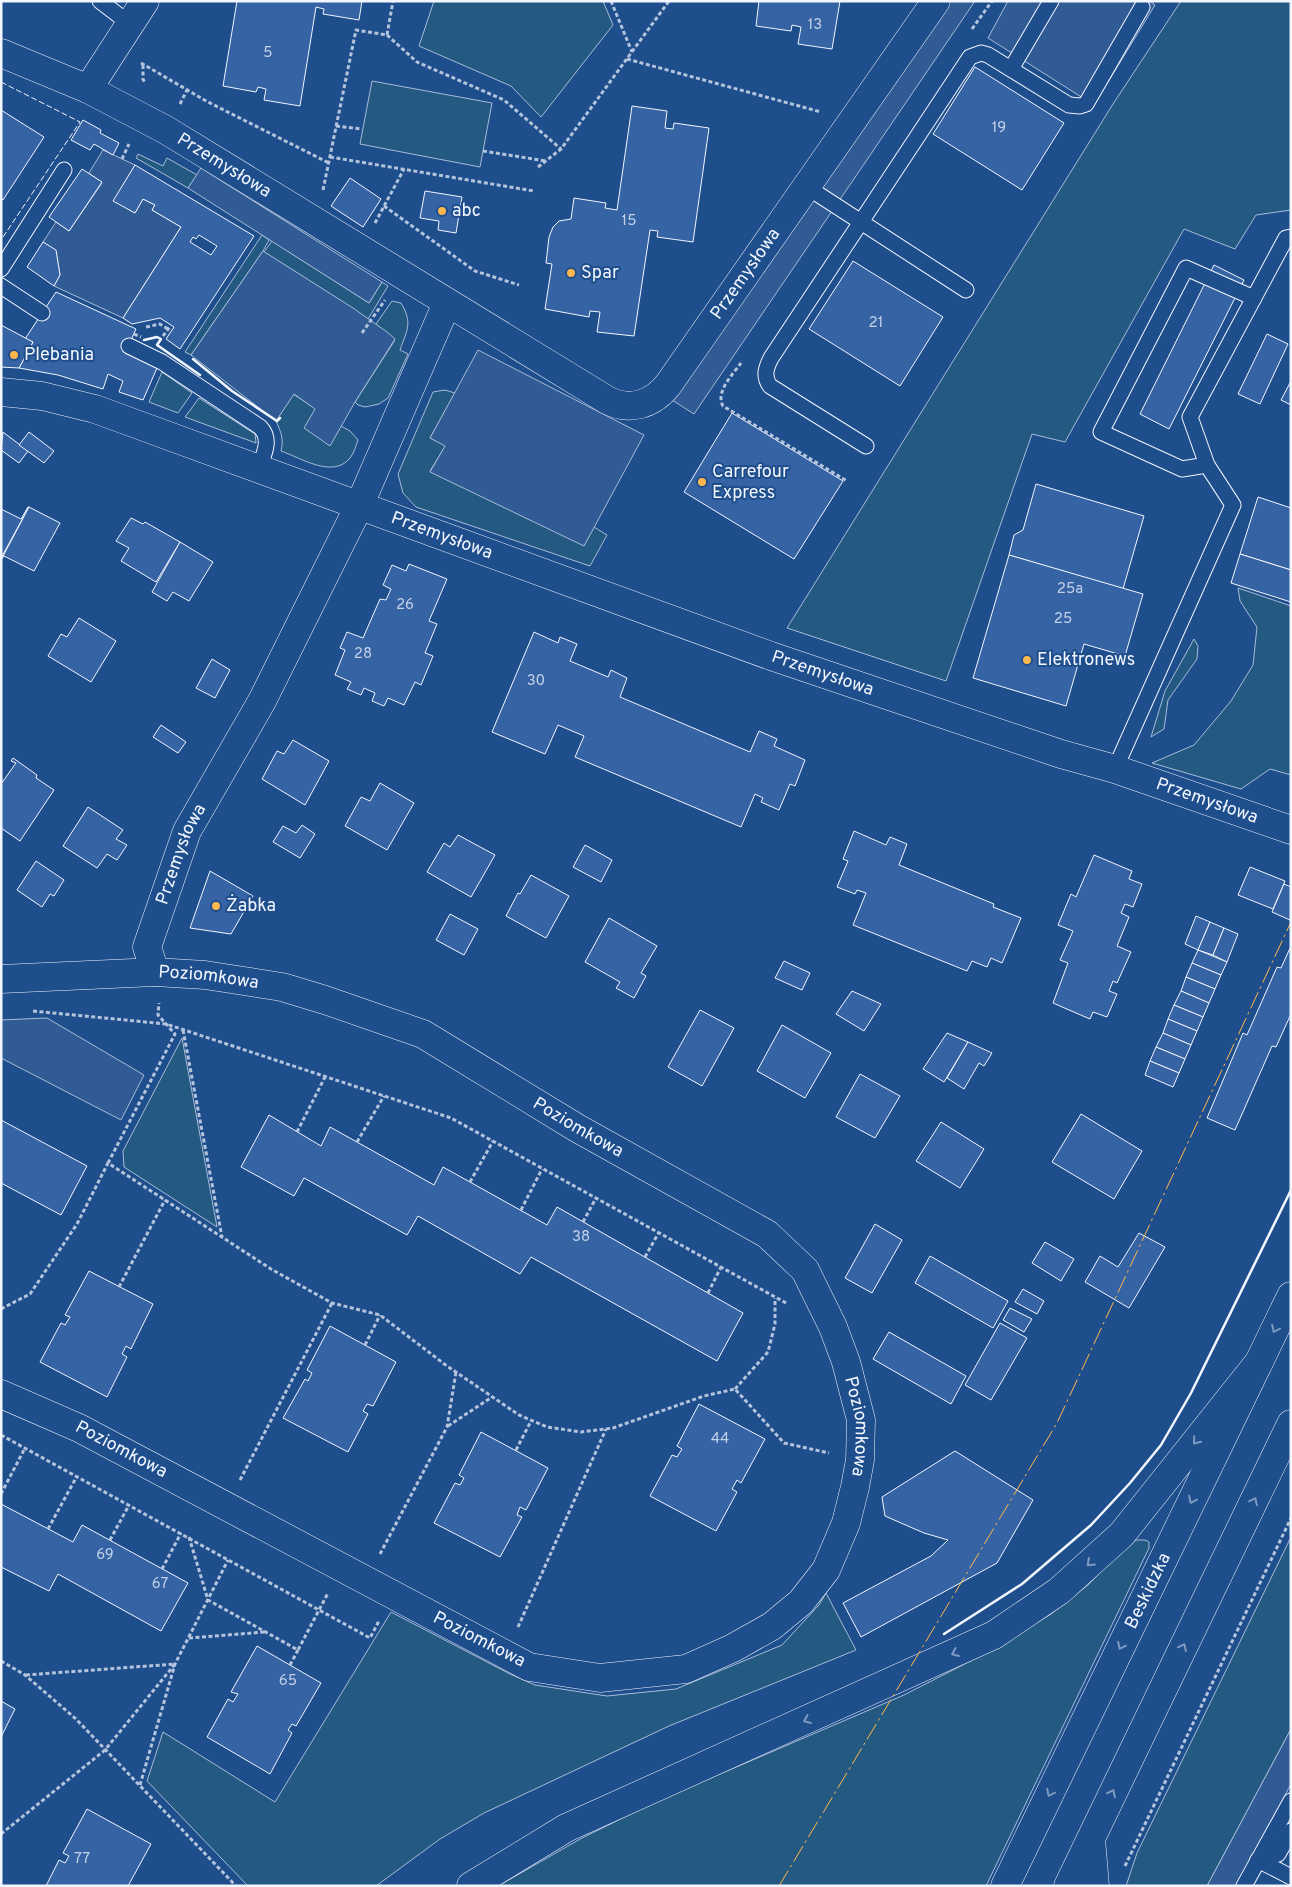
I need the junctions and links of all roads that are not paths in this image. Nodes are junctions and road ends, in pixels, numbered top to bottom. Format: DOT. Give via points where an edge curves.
graph roads {
  1 [pos="100,1"];
  2 [pos="145,1"];
  3 [pos="936,1"];
  4 [pos="1051,1"];
  5 [pos="1142,7"];
  6 [pos="130,24"];
  7 [pos="1,53"];
  8 [pos="1011,69"];
  9 [pos="88,89"];
  10 [pos="64,170"];
  11 [pos="807,187"];
  12 [pos="860,222"];
  13 [pos="1291,237"];
  14 [pos="1,269"];
  15 [pos="1,286"];
  16 [pos="966,290"];
  17 [pos="1254,298"];
  18 [pos="447,303"];
  19 [pos="42,314"];
  20 [pos="134,339"];
  21 [pos="1,392"];
  22 [pos="866,446"];
  23 [pos="1207,465"];
  24 [pos="258,468"];
  25 [pos="360,504"];
  26 [pos="1115,769"];
  27 [pos="1291,830"];
  28 [pos="155,972"];
  29 [pos="1,979"];
  30 [pos="1291,1296"];
  31 [pos="1259,1362"];
  32 [pos="1,1394"];
  33 [pos="1291,1424"];
  34 [pos="1291,1801"];
  35 [pos="1291,1831"];
  36 [pos="1091,1837"];
  37 [pos="1258,1860"];
  38 [pos="1291,1877"];
  39 [pos="470,1886"];
  40 [pos="1005,1886"];
  41 [pos="1068,1886"];
  42 [pos="1096,1886"];
  43 [pos="1244,1886"];
  1 -- 6 [label="lane"];
  2 -- 6 [label="street"];
  3 -- 11 [label="street, Przemysłowa"];
  4 -- 8 [label="lane"];
  5 -- 8 [label="lane" via="1086,104 1069,105"];
  6 -- 9 [label="street"];
  7 -- 9 [label="street, Przemysłowa"];
  8 -- 12 [label="lane" via="988,55 970,57"];
  9 -- 18 [label="street, Przemysłowa" via="166,130"];
  10 -- 14 [label="lane"];
  11 -- 12 [label="lane"];
  11 -- 18 [label="street, Przemysłowa" via="668,385 653,400 640,405 627,406 607,400"];
  12 -- 16 [label="lane"];
  12 -- 22 [label="lane" via="771,358 765,374 770,386"];
  13 -- 17 [label="lane" via="1286,238"];
  15 -- 19 [label="lane"];
  17 -- 23 [label="lane" via="1190,417"];
  17 -- 23 [label="lane" via="1186,268 1101,432 1182,469"];
  18 -- 25 [label="street, Przemysłowa"];
  20 -- 24 [label="lane" via="162,362 265,432 267,440"];
  21 -- 24 [label="street, Przemysłowa" via="42,396 96,409"];
  23 -- 26 [label="lane" via="1233,505"];
  24 -- 25 [label="street, Przemysłowa"];
  25 -- 26 [label="street, Przemysłowa" via="771,656 1061,754"];
  25 -- 28 [label="street, Przemysłowa" via="262,700 187,831 147,947"];
  26 -- 27 [label="street, Przemysłowa"];
  28 -- 29 [label="street, Poziomkowa"];
  28 -- 32 [label="street, Poziomkowa" via="204,975 282,987 423,1034 577,1128 767,1234 805,1270 846,1362 861,1420 860,1460 846,1523 826,1570 801,1602 772,1626 686,1669 600,1678 529,1667 79,1428"];
  30 -- 31 [label="street, Beskidzka, one-way"];
  31 -- 39 [label="street, one-way" via="1122,1534 1060,1591 994,1635 566,1828"];
  31 -- 40 [label="street, Beskidzka, one-way"];
  36 -- 33 [label="street, one-way"];
  34 -- 37 [label="lane"];
  35 -- 37 [label="lane" via="1278,1854"];
  36 -- 41 [label="street"];
  36 -- 42 [label="street"];
  37 -- 38 [label="lane"];
  37 -- 43 [label="lane"];
}
